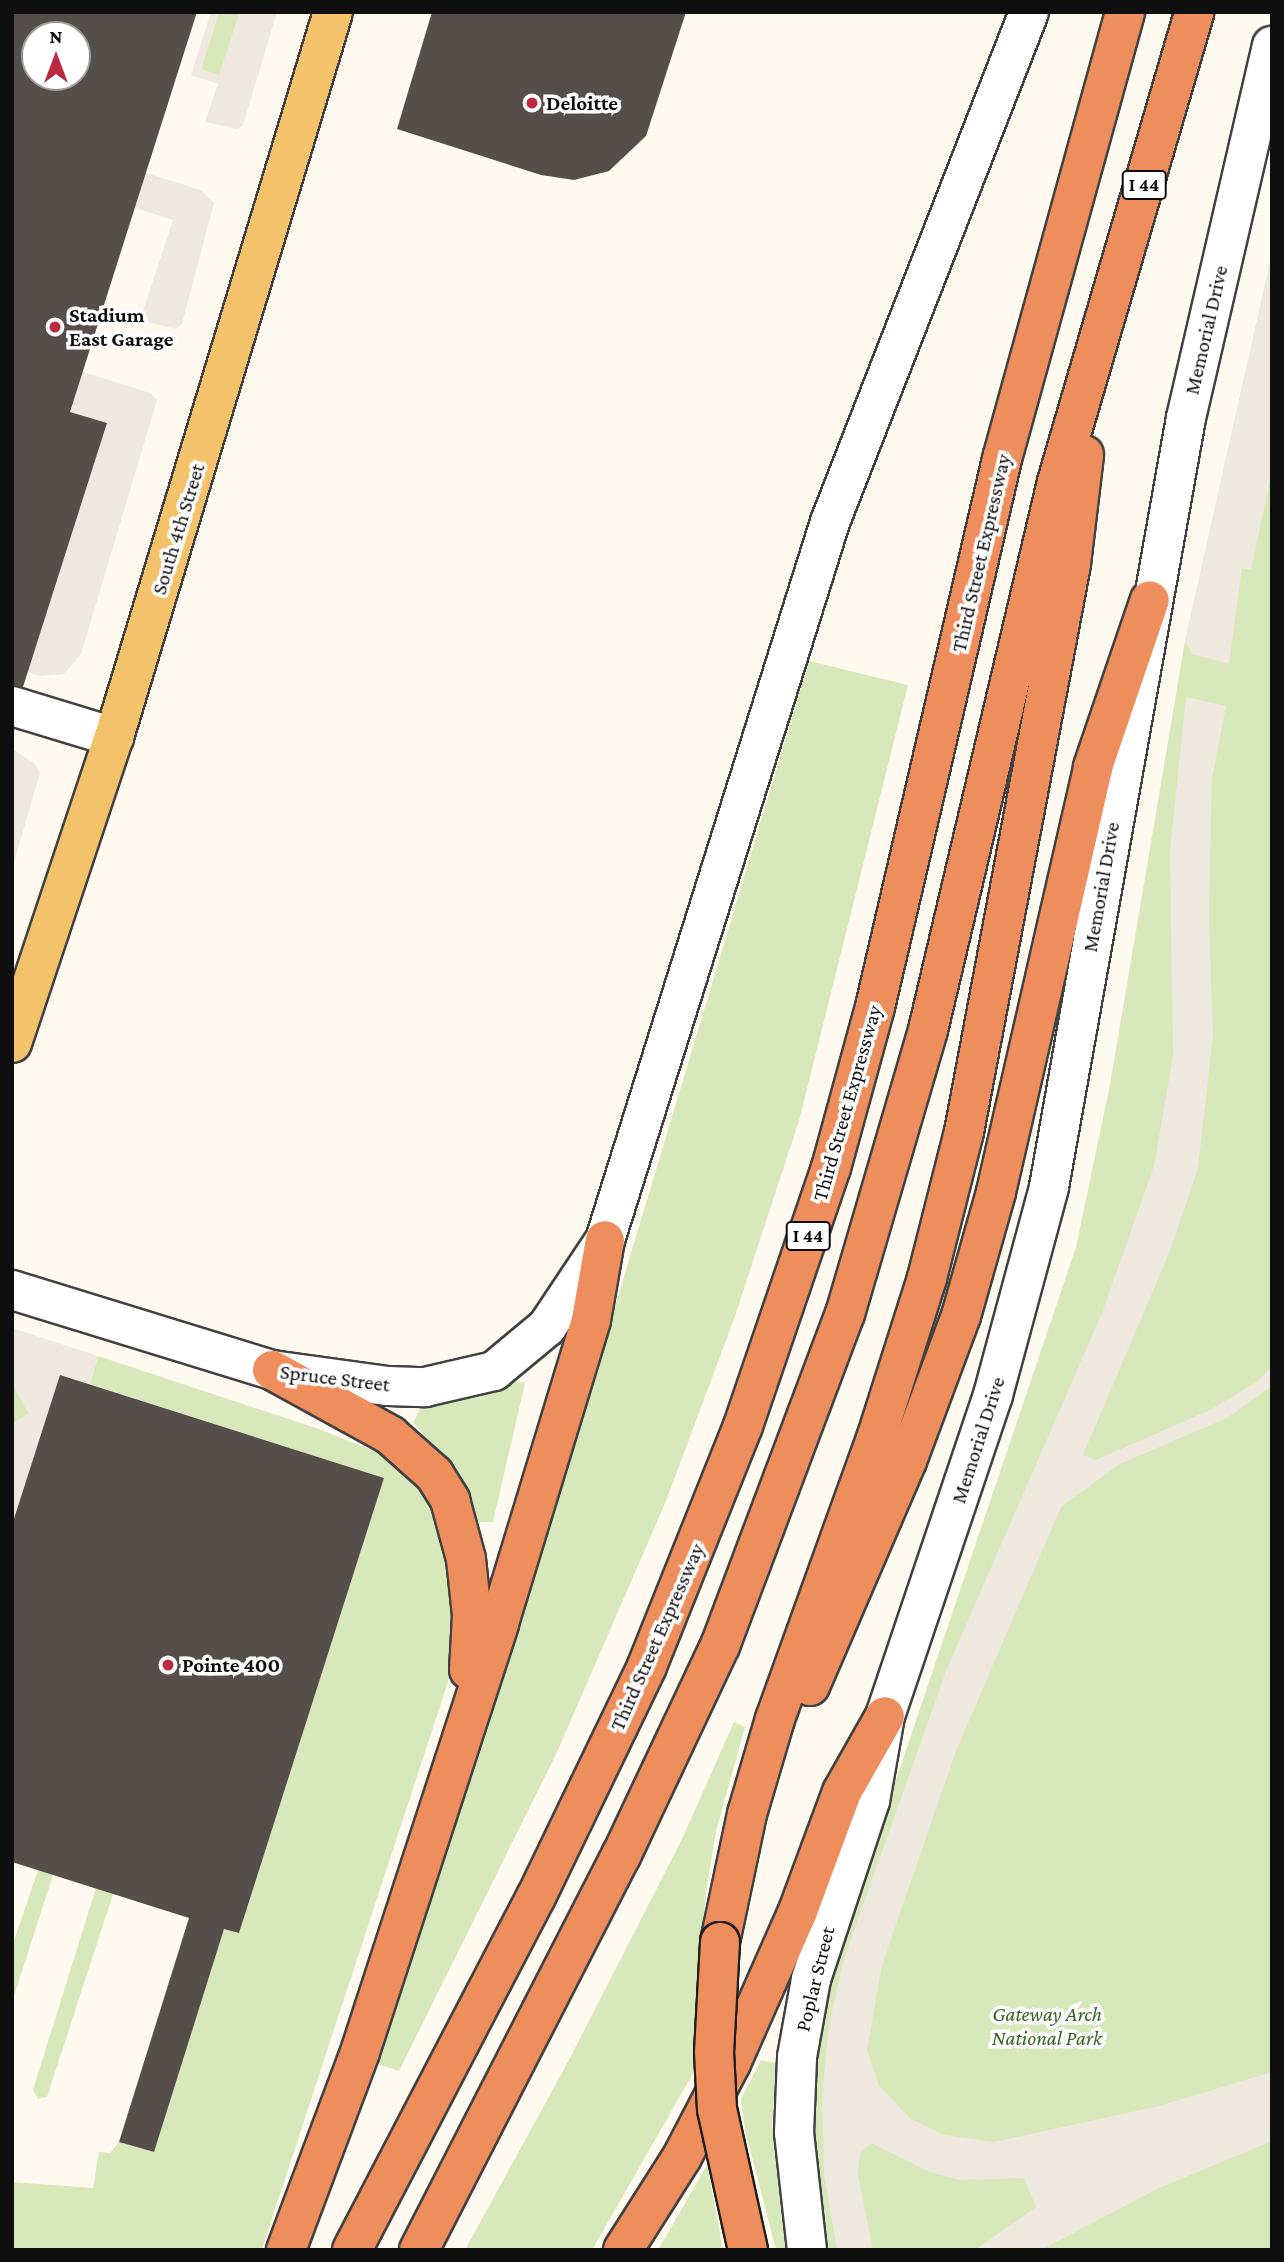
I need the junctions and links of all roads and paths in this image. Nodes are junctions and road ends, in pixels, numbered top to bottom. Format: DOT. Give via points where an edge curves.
graph roads {
  1 [pos="333,12"];
  2 [pos="1004,12"];
  3 [pos="1029,12"];
  4 [pos="1125,12"];
  5 [pos="1195,12"];
  6 [pos="1272,46"];
  7 [pos="1002,74"];
  8 [pos="1093,358"];
  9 [pos="1150,600"];
  10 [pos="12,706"];
  11 [pos="114,737"];
  12 [pos="12,1043"];
  13 [pos="605,1240"];
  14 [pos="12,1290"];
  15 [pos="272,1370"];
  16 [pos="885,1716"];
  17 [pos="466,1720"];
  18 [pos="747,1814"];
  19 [pos="286,2250"];
  20 [pos="352,2250"];
  21 [pos="419,2250"];
  22 [pos="623,2250"];
  23 [pos="748,2250"];
  24 [pos="807,2250"];
  1 -- 11 [label="main road, South 4th Street"];
  2 -- 7 [label="street"];
  3 -- 7 [label="street"];
  4 -- 20 [label="highway, Third Street Expressway / I 44" via="1002,459 875,1007 831,1168 743,1426 648,1666 536,1897"];
  5 -- 8 [label="highway, I 44"];
  6 -- 9 [label="street, Memorial Drive" via="1186,418"];
  7 -- 13 [label="street" via="830,522"];
  8 -- 18 [label="highway" via="1071,564 964,1132 923,1290 876,1439 808,1620"];
  8 -- 21 [label="highway, I 44" via="1029,593 929,1030 845,1314 800,1443 720,1646 621,1856"];
  9 -- 16 [label="street, Memorial Drive" via="1049,1187 993,1395"];
  9 -- 18 [label="highway" via="1093,767 996,1192 961,1316 907,1461 786,1740"];
  10 -- 11 [label="street"];
  11 -- 12 [label="main road, South 4th Street"];
  13 -- 15 [label="street, Spruce Street" via="547,1327 494,1371 425,1387"];
  13 -- 17 [label="highway" via="591,1320"];
  14 -- 15 [label="street, Spruce Street"];
  15 -- 17 [label="highway" via="399,1441 434,1474 450,1500 466,1559 472,1615"];
  16 -- 22 [label="highway" via="842,1792 798,1910 731,2063 682,2157"];
  16 -- 24 [label="street, Poplar Street" via="870,1801 811,1979 797,2057 794,2133"];
  17 -- 19 [label="highway" via="360,2052"];
  18 -- 23 [label="highway, bridge" via="720,1942 715,2028 717,2109"];
}
